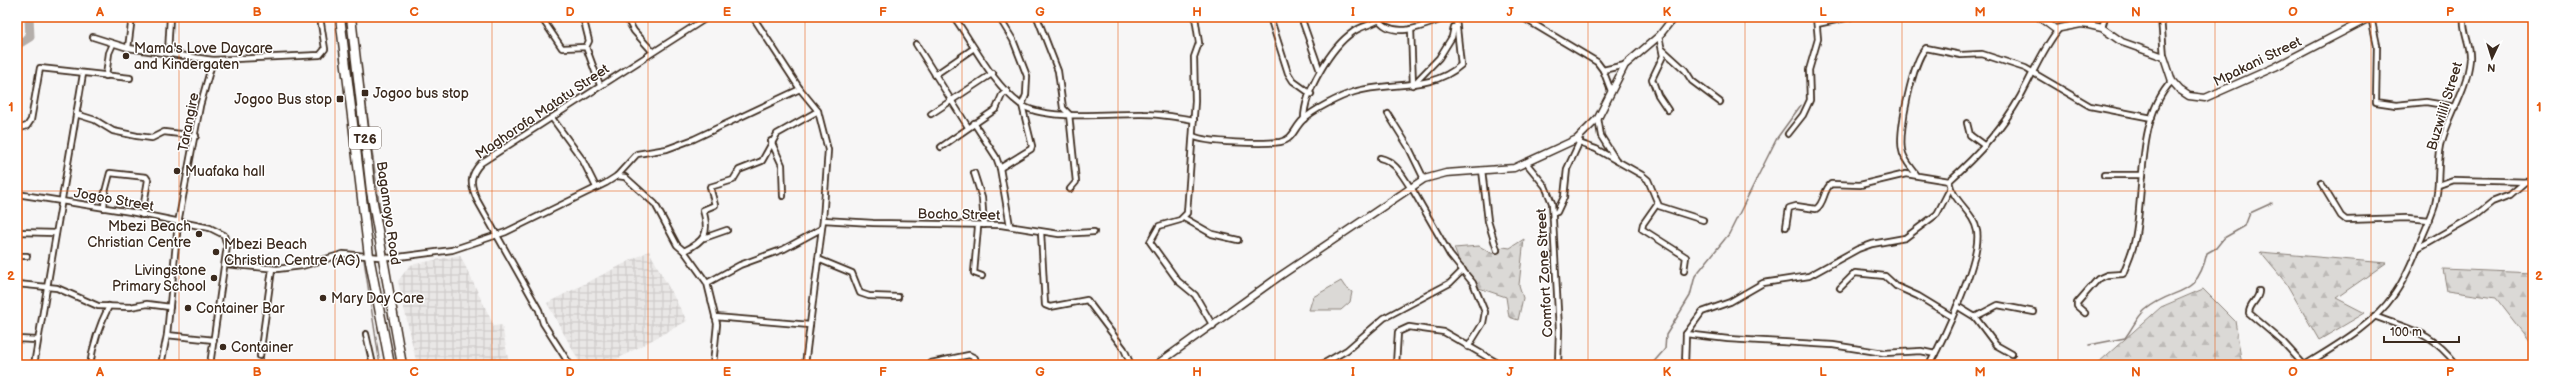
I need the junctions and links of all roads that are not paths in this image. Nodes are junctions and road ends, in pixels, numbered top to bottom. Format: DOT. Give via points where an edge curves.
graph roads {
  1 [pos="132,17"];
  2 [pos="170,17"];
  3 [pos="320,17"];
  4 [pos="340,17"];
  5 [pos="352,17"];
  6 [pos="541,17"];
  7 [pos="583,17"];
  8 [pos="626,17"];
  9 [pos="708,17"];
  10 [pos="753,17"];
  11 [pos="999,17"];
  12 [pos="1037,17"];
  13 [pos="1195,17"];
  14 [pos="1270,17"];
  15 [pos="1301,17"];
  16 [pos="1383,17"];
  17 [pos="1447,17"];
  18 [pos="1522,17"];
  19 [pos="1674,17"];
  20 [pos="1816,17"];
  21 [pos="1850,17"];
  22 [pos="2039,17"];
  23 [pos="2105,17"];
  24 [pos="2161,17"];
  25 [pos="2371,17"];
  26 [pos="2464,17"];
  27 [pos="1455,18"];
  28 [pos="1378,19"];
  29 [pos="956,20"];
  30 [pos="1817,24"];
  31 [pos="2102,28"];
  32 [pos="1411,29"];
  33 [pos="2058,30"];
  34 [pos="1659,36"];
  35 [pos="93,37"];
  36 [pos="113,44"];
  37 [pos="916,44"];
  38 [pos="586,47"];
  39 [pos="128,48"];
  40 [pos="974,48"];
  41 [pos="1663,50"];
  42 [pos="652,51"];
  43 [pos="168,53"];
  44 [pos="2164,57"];
  45 [pos="213,60"];
  46 [pos="1625,65"];
  47 [pos="1604,70"];
  48 [pos="1320,71"];
  49 [pos="993,73"];
  50 [pos="2034,73"];
  51 [pos="83,74"];
  52 [pos="935,75"];
  53 [pos="106,76"];
  54 [pos="130,78"];
  55 [pos="2172,81"];
  56 [pos="600,85"];
  57 [pos="1413,85"];
  58 [pos="800,89"];
  59 [pos="1007,91"];
  60 [pos="1611,91"];
  61 [pos="1311,94"];
  62 [pos="951,101"];
  63 [pos="1720,102"];
  64 [pos="1022,105"];
  65 [pos="2456,107"];
  66 [pos="1668,110"];
  67 [pos="818,111"];
  68 [pos="76,114"];
  69 [pos="931,114"];
  70 [pos="1069,114"];
  71 [pos="1388,114"];
  72 [pos="552,118"];
  73 [pos="1598,118"];
  74 [pos="2152,118"];
  75 [pos="1304,119"];
  76 [pos="1194,120"];
  77 [pos="974,123"];
  78 [pos="1967,123"];
  79 [pos="968,127"];
  80 [pos="17,129"];
  81 [pos="1788,134"];
  82 [pos="196,136"];
  83 [pos="1193,136"];
  84 [pos="1580,139"];
  85 [pos="771,141"];
  86 [pos="1985,146"];
  87 [pos="941,147"];
  88 [pos="1380,158"];
  89 [pos="1616,161"];
  90 [pos="1527,164"];
  91 [pos="1000,168"];
  92 [pos="1482,170"];
  93 [pos="974,173"];
  94 [pos="1916,174"];
  95 [pos="2104,175"];
  96 [pos="2142,175"];
  97 [pos="617,176"];
  98 [pos="1424,179"];
  99 [pos="1949,181"];
  100 [pos="2525,182"];
  101 [pos="2533,182"];
  102 [pos="2321,183"];
  103 [pos="2439,185"];
  104 [pos="596,187"];
  105 [pos="1411,187"];
  106 [pos="1070,189"];
  107 [pos="1950,189"];
  108 [pos="18,194"];
  109 [pos="783,196"];
  110 [pos="17,201"];
  111 [pos="61,201"];
  112 [pos="1657,204"];
  113 [pos="104,208"];
  114 [pos="1553,213"];
  115 [pos="142,215"];
  116 [pos="1184,218"];
  117 [pos="823,220"];
  118 [pos="1703,220"];
  119 [pos="2430,220"];
  120 [pos="178,224"];
  121 [pos="984,225"];
  122 [pos="1010,226"];
  123 [pos="978,227"];
  124 [pos="1786,227"];
  125 [pos="821,229"];
  126 [pos="727,230"];
  127 [pos="17,232"];
  128 [pos="1041,232"];
  129 [pos="1094,232"];
  130 [pos="56,233"];
  131 [pos="498,235"];
  132 [pos="704,238"];
  133 [pos="1238,240"];
  134 [pos="2418,248"];
  135 [pos="1497,250"];
  136 [pos="684,251"];
  137 [pos="17,256"];
  138 [pos="28,256"];
  139 [pos="369,256"];
  140 [pos="381,258"];
  141 [pos="818,259"];
  142 [pos="226,264"];
  143 [pos="272,269"];
  144 [pos="1463,270"];
  145 [pos="1684,271"];
  146 [pos="982,276"];
  147 [pos="707,283"];
  148 [pos="17,284"];
  149 [pos="46,286"];
  150 [pos="1840,288"];
  151 [pos="2259,292"];
  152 [pos="898,297"];
  153 [pos="109,306"];
  154 [pos="1957,306"];
  155 [pos="170,307"];
  156 [pos="2034,312"];
  157 [pos="2085,313"];
  158 [pos="1951,316"];
  159 [pos="2374,316"];
  160 [pos="715,317"];
  161 [pos="1975,317"];
  162 [pos="810,325"];
  163 [pos="1213,326"];
  164 [pos="366,334"];
  165 [pos="1686,334"];
  166 [pos="167,335"];
  167 [pos="17,339"];
  168 [pos="37,340"];
  169 [pos="214,340"];
  170 [pos="1468,347"];
  171 [pos="1935,354"];
  172 [pos="2012,354"];
  173 [pos="260,356"];
  174 [pos="931,362"];
  175 [pos="34,365"];
  176 [pos="90,365"];
  177 [pos="161,365"];
  178 [pos="210,365"];
  179 [pos="373,365"];
  180 [pos="390,365"];
  181 [pos="402,365"];
  182 [pos="570,365"];
  183 [pos="712,365"];
  184 [pos="805,365"];
  185 [pos="977,365"];
  186 [pos="1131,365"];
  187 [pos="1156,365"];
  188 [pos="1321,365"];
  189 [pos="1396,365"];
  190 [pos="1501,365"];
  191 [pos="1558,365"];
  192 [pos="1685,365"];
  193 [pos="1929,365"];
  194 [pos="2304,365"];
  195 [pos="2457,365"];
  1 -- 39 [label="street"];
  2 -- 43 [label="street"];
  3 -- 45 [label="street" via="325,49 320,55"];
  4 -- 139 [label="highway, Bagamoyo Road / T26"];
  5 -- 140 [label="highway, Bagamoyo Road / T26"];
  6 -- 38 [label="street" via="562,48"];
  7 -- 38 [label="street" via="589,41"];
  8 -- 42 [label="street"];
  9 -- 42 [label="street, Maghorofa Matatu Street"];
  10 -- 58 [label="street"];
  11 -- 64 [label="street" via="1013,40 1027,76 1026,95"];
  12 -- 70 [label="street" via="1058,71 1063,108"];
  13 -- 76 [label="street" via="1199,43 1194,57"];
  14 -- 61 [label="street" via="1288,73 1293,81"];
  15 -- 48 [label="street"];
  16 -- 28 [label="street"];
  17 -- 32 [label="street" via="1427,26"];
  18 -- 47 [label="street" via="1585,53"];
  19 -- 34 [label="street"];
  20 -- 30 [label="street"];
  21 -- 30 [label="street"];
  22 -- 33 [label="street"];
  23 -- 31 [label="street"];
  24 -- 44 [label="street"];
  25 -- 55 [label="street, Mpakani Street" via="2275,67 2205,98 2189,96"];
  25 -- 65 [label="street" via="2377,45 2376,102 2396,105 2426,102"];
  26 -- 65 [label="street, Buzwilili Street" via="2463,29 2470,58 2461,97"];
  27 -- 57 [label="street" via="1452,38"];
  27 -- 57 [label="street" via="1461,65 1439,78"];
  28 -- 32 [label="street" via="1390,29"];
  28 -- 48 [label="street" via="1354,31 1327,58"];
  29 -- 40 [label="street"];
  30 -- 81 [label="street" via="1818,39 1809,70 1810,100 1803,115"];
  31 -- 33 [label="street" via="2082,24"];
  31 -- 44 [label="street" via="2122,42"];
  32 -- 57 [label="street"];
  33 -- 50 [label="street" via="2047,44"];
  34 -- 41 [label="street"];
  34 -- 46 [label="street"];
  35 -- 36 [label="street"];
  36 -- 39 [label="street"];
  36 -- 53 [label="street"];
  37 -- 52 [label="street"];
  38 -- 56 [label="street"];
  39 -- 43 [label="street"];
  40 -- 49 [label="street"];
  40 -- 52 [label="street"];
  41 -- 63 [label="street" via="1685,70 1692,82"];
  41 -- 66 [label="street" via="1660,64 1652,79 1658,95"];
  42 -- 56 [label="street, Maghorofa Matatu Street"];
  43 -- 45 [label="street"];
  44 -- 55 [label="street"];
  45 -- 82 [label="street, Tarangire" via="200,106"];
  46 -- 47 [label="street"];
  46 -- 60 [label="street"];
  47 -- 60 [label="street"];
  48 -- 61 [label="street"];
  49 -- 59 [label="street"];
  49 -- 62 [label="street"];
  50 -- 74 [label="street" via="2090,106"];
  50 -- 86 [label="street" via="2009,114"];
  50 -- 94 [label="street" via="1978,53 1965,56 1929,48 1924,50 1910,89 1901,136 1902,150"];
  51 -- 53 [label="street"];
  51 -- 68 [label="street"];
  51 -- 80 [label="street" via="40,68 31,120 27,126"];
  52 -- 62 [label="street"];
  53 -- 54 [label="street"];
  55 -- 74 [label="street" via="2161,92"];
  56 -- 72 [label="street, Maghorofa Matatu Street"];
  57 -- 75 [label="street" via="1354,92"];
  58 -- 67 [label="street"];
  58 -- 97 [label="street" via="694,138 667,148 637,154"];
  59 -- 64 [label="street"];
  59 -- 77 [label="street" via="1002,95 996,109"];
  60 -- 73 [label="street"];
  61 -- 75 [label="street"];
  62 -- 69 [label="street"];
  62 -- 79 [label="street"];
  64 -- 70 [label="street" via="1050,114"];
  64 -- 91 [label="street" via="1032,148"];
  65 -- 103 [label="street, Buzwilili Street" via="2441,145 2437,169"];
  67 -- 85 [label="street" via="781,131"];
  67 -- 117 [label="street" via="828,159"];
  68 -- 82 [label="street" via="95,120 113,131 137,136 152,138 164,132"];
  68 -- 111 [label="street"];
  70 -- 76 [label="street" via="1145,114"];
  70 -- 106 [label="street" via="1076,182"];
  71 -- 98 [label="street"];
  72 -- 104 [label="street" via="582,159"];
  72 -- 131 [label="street, Maghorofa Matatu Street" via="481,163 472,174 470,179 474,193"];
  73 -- 84 [label="street"];
  73 -- 89 [label="street" via="1601,136"];
  74 -- 96 [label="street"];
  75 -- 83 [label="street" via="1292,137 1281,142 1216,142 1204,141"];
  76 -- 83 [label="street"];
  77 -- 79 [label="street"];
  77 -- 91 [label="street" via="996,157"];
  78 -- 86 [label="street" via="1970,135"];
  79 -- 87 [label="street"];
  82 -- 120 [label="street, Tarangire"];
  83 -- 116 [label="street" via="1187,213"];
  84 -- 89 [label="street"];
  84 -- 90 [label="street"];
  84 -- 114 [label="street" via="1564,177 1562,204 1557,212"];
  85 -- 109 [label="street" via="782,165"];
  85 -- 132 [label="street" via="762,161 739,170 733,180 710,187 715,205 703,210 706,220"];
  86 -- 99 [label="street"];
  88 -- 105 [label="street" via="1397,167"];
  89 -- 112 [label="street" via="1648,180"];
  90 -- 92 [label="street" via="1514,168"];
  90 -- 114 [label="street, Comfort Zone Street" via="1546,186"];
  91 -- 122 [label="street"];
  92 -- 98 [label="street" via="1438,174"];
  92 -- 135 [label="street" via="1488,221"];
  93 -- 121 [label="street" via="982,198"];
  94 -- 99 [label="street"];
  94 -- 124 [label="street" via="1860,185 1831,184 1826,189 1820,206 1789,208"];
  95 -- 96 [label="street"];
  96 -- 157 [label="street" via="2133,248 2123,274 2107,275 2098,279 2077,303"];
  97 -- 104 [label="street"];
  97 -- 136 [label="street" via="625,177 655,204 672,238"];
  98 -- 105 [label="street"];
  99 -- 107 [label="street"];
  100 -- 101 [label="street"];
  100 -- 103 [label="street" via="2453,180"];
  100 -- 134 [label="street" via="2510,196 2492,202 2476,215"];
  102 -- 119 [label="street" via="2346,220"];
  103 -- 119 [label="street, Buzwilili Street"];
  104 -- 131 [label="street"];
  105 -- 144 [label="street" via="1442,243"];
  105 -- 163 [label="street" via="1280,276"];
  107 -- 154 [label="street" via="1977,230 1976,253"];
  107 -- 165 [label="street" via="1937,214 1911,234 1858,249 1809,276 1763,283 1730,302 1702,312"];
  108 -- 110 [label="street"];
  108 -- 111 [label="street, Jogoo Street"];
  111 -- 113 [label="street, Jogoo Street"];
  111 -- 130 [label="street"];
  112 -- 118 [label="street"];
  112 -- 145 [label="street" via="1642,229 1686,257"];
  113 -- 115 [label="street, Jogoo Street"];
  113 -- 115 [label="street" via="110,173 146,177 148,180"];
  114 -- 191 [label="street, Comfort Zone Street"];
  115 -- 120 [label="street, Jogoo Street"];
  116 -- 133 [label="street" via="1212,234"];
  116 -- 163 [label="street" via="1159,226 1150,239 1151,245 1178,281 1195,295"];
  117 -- 123 [label="street, Bocho Street"];
  117 -- 125 [label="street"];
  119 -- 134 [label="street, Buzwilili Street"];
  120 -- 142 [label="street, Jogoo Street" via="210,228 224,235 227,246"];
  120 -- 155 [label="street, Tarangire"];
  121 -- 122 [label="street, Bocho Street"];
  121 -- 123 [label="street, Bocho Street"];
  122 -- 128 [label="street, Bocho Street"];
  123 -- 146 [label="street" via="974,273"];
  125 -- 141 [label="street"];
  125 -- 147 [label="street" via="784,250 740,265"];
  126 -- 132 [label="street"];
  127 -- 130 [label="street"];
  128 -- 129 [label="street, Bocho Street"];
  128 -- 186 [label="street" via="1045,305 1050,307 1087,300 1124,349"];
  130 -- 149 [label="street"];
  131 -- 140 [label="street" via="452,250"];
  131 -- 182 [label="street, Maghorofa Matatu Street" via="539,310 543,323"];
  132 -- 136 [label="street" via="698,245"];
  134 -- 159 [label="street, Buzwilili Street" via="2393,296"];
  136 -- 147 [label="street"];
  137 -- 138 [label="street"];
  139 -- 140 [label="street"];
  139 -- 143 [label="street" via="343,254 302,266"];
  139 -- 180 [label="highway, Bagamoyo Road / T26"];
  140 -- 181 [label="highway, Bagamoyo Road / T26"];
  141 -- 152 [label="street" via="852,273 860,293 869,296"];
  141 -- 162 [label="street"];
  142 -- 143 [label="street"];
  142 -- 169 [label="street"];
  143 -- 173 [label="street"];
  144 -- 170 [label="street" via="1473,283 1486,313 1483,323"];
  144 -- 188 [label="street" via="1450,283 1384,318 1347,350"];
  147 -- 160 [label="street"];
  148 -- 149 [label="street"];
  149 -- 153 [label="street" via="69,292 92,305"];
  149 -- 168 [label="street"];
  150 -- 158 [label="street" via="1855,273 1882,275 1888,277 1896,286"];
  151 -- 194 [label="street" via="2249,313 2283,342"];
  153 -- 155 [label="street" via="130,307 147,304"];
  153 -- 176 [label="street" via="92,347"];
  154 -- 158 [label="street"];
  154 -- 161 [label="street"];
  155 -- 166 [label="street, Tarangire"];
  156 -- 161 [label="street" via="1998,305"];
  158 -- 171 [label="street"];
  159 -- 194 [label="street, Buzwilili Street"];
  159 -- 195 [label="street" via="2429,336"];
  160 -- 162 [label="street"];
  160 -- 183 [label="street" via="717,324"];
  161 -- 172 [label="street" via="1993,343"];
  162 -- 184 [label="street"];
  163 -- 187 [label="street"];
  164 -- 179 [label="street"];
  165 -- 171 [label="street" via="1839,346 1884,353 1921,351"];
  165 -- 192 [label="street"];
  166 -- 169 [label="street"];
  166 -- 177 [label="street, Tarangire"];
  167 -- 168 [label="street"];
  168 -- 175 [label="street"];
  169 -- 178 [label="street"];
  170 -- 189 [label="street" via="1444,332 1402,328 1397,336"];
  170 -- 190 [label="street"];
  171 -- 193 [label="street"];
  174 -- 185 [label="street" via="969,355 976,358"];
}
